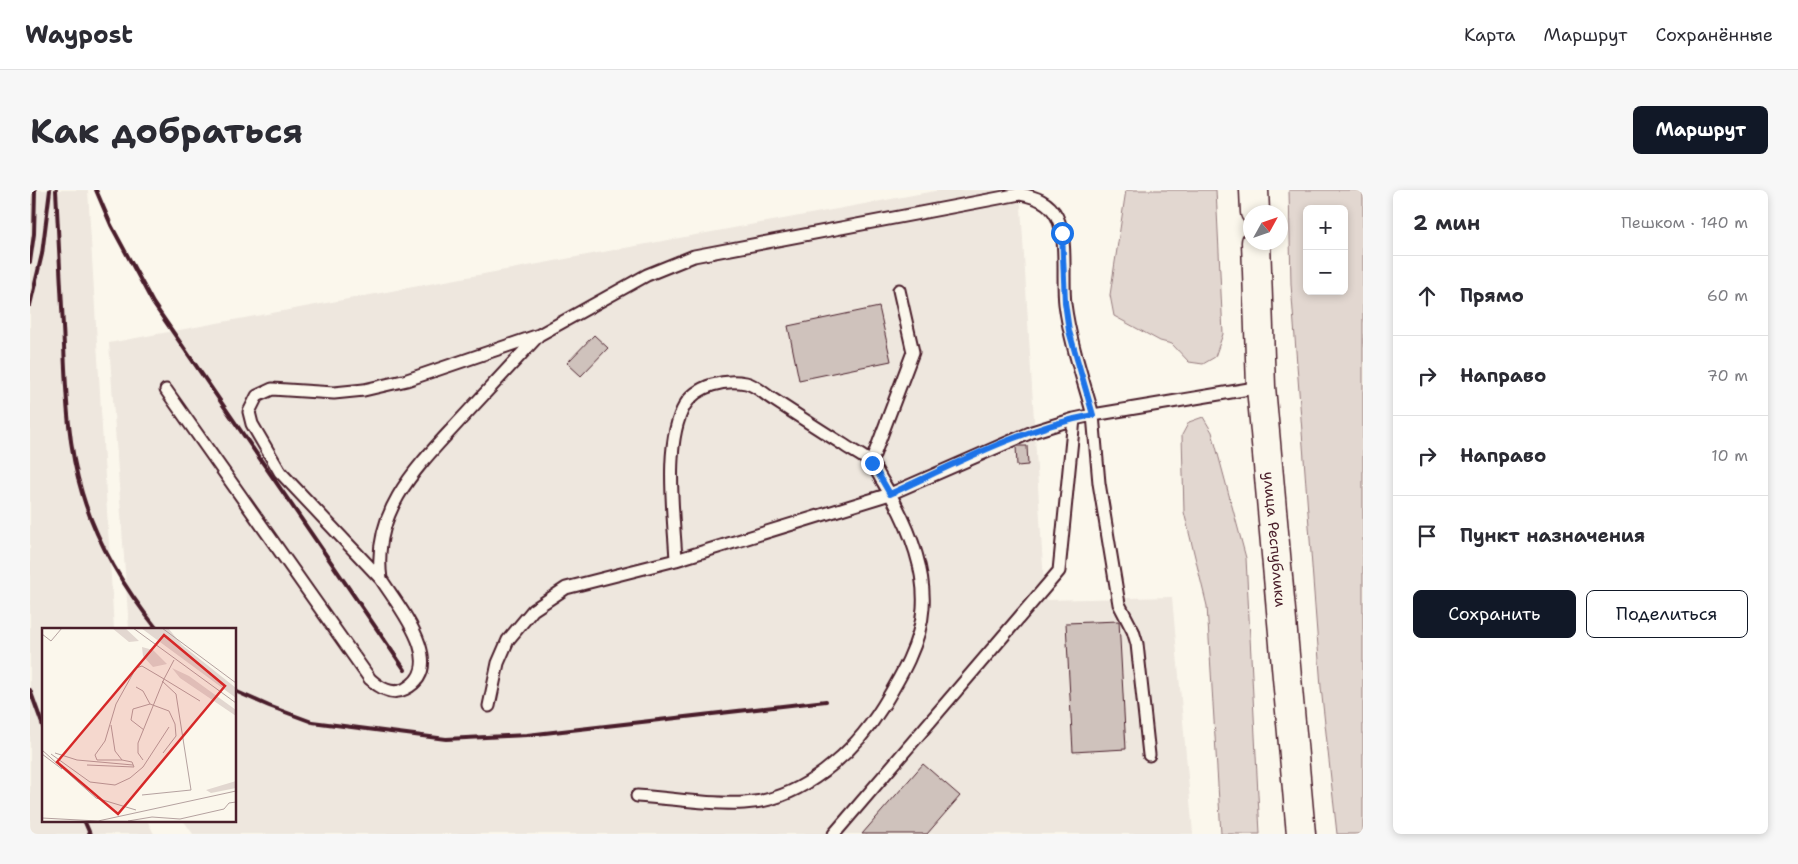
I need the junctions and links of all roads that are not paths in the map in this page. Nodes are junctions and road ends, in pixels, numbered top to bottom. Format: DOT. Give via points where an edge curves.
graph roads {
  1 [pos="1254,190"];
  2 [pos="1255,205"];
  3 [pos="1256,250"];
  4 [pos="899,290"];
  5 [pos="539,335"];
  6 [pos="1262,387"];
  7 [pos="166,390"];
  8 [pos="1093,415"];
  9 [pos="1074,419"];
  10 [pos="872,463"];
  11 [pos="890,494"];
  12 [pos="676,560"];
  13 [pos="381,579"];
  14 [pos="489,706"];
  15 [pos="1149,755"];
  16 [pos="637,796"];
  17 [pos="834,834"];
  18 [pos="1301,834"];
  1 -- 2 [label="main road"];
  3 -- 6 [label="main road, улица Республики"];
  4 -- 10 [label="lane" via="913,352"];
  5 -- 8 [label="lane" via="624,287 694,256 1020,194 1036,197 1057,217 1062,233 1069,331"];
  5 -- 13 [label="lane" via="420,464 402,488 383,530 379,562"];
  5 -- 13 [label="lane" via="407,380 364,390 334,393 272,389 256,396 249,412 252,424 280,472"];
  6 -- 8 [label="lane"];
  6 -- 18 [label="main road, улица Республики"];
  7 -- 13 [label="lane" via="370,680 385,690 401,692 419,676 423,664 422,649 415,632"];
  8 -- 9 [label="lane"];
  8 -- 15 [label="lane" via="1099,483 1119,604 1137,644"];
  9 -- 11 [label="lane" via="1016,439"];
  9 -- 17 [label="lane" via="1059,571"];
  10 -- 11 [label="lane"];
  10 -- 12 [label="lane" via="749,384 722,381 699,391 686,404 675,428 672,459"];
  11 -- 12 [label="lane"];
  11 -- 16 [label="lane" via="915,550 923,578 923,610 917,639 897,684 851,746 801,787 776,798 744,803"];
  12 -- 14 [label="lane" via="566,588 532,610 508,640 498,663"];
}
